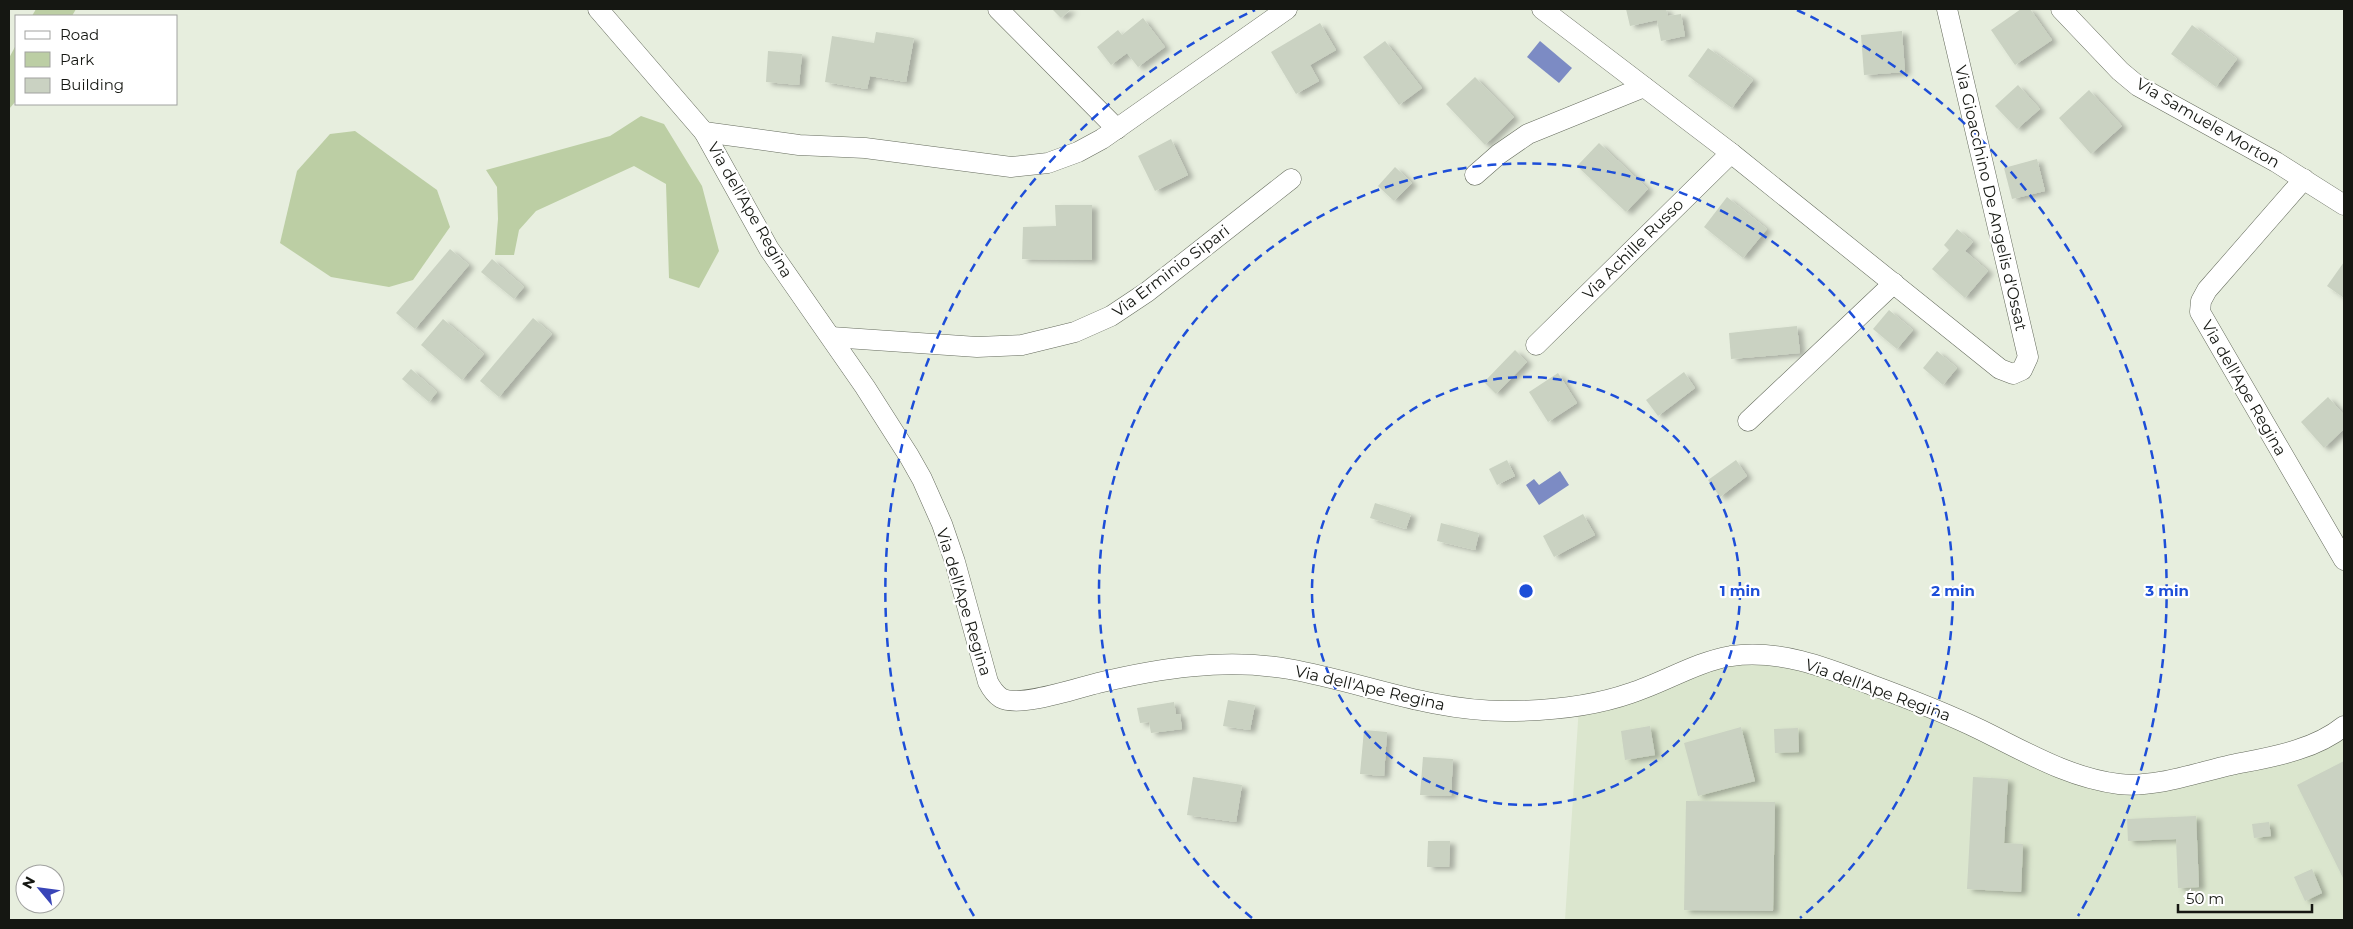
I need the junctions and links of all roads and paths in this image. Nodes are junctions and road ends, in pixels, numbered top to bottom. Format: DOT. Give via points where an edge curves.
graph roads {
  1 [pos="598,9"];
  2 [pos="998,9"];
  3 [pos="1542,9"];
  4 [pos="1947,9"];
  5 [pos="2060,9"];
  6 [pos="1279,11"];
  7 [pos="1644,87"];
  8 [pos="1116,129"];
  9 [pos="704,132"];
  10 [pos="1731,153"];
  11 [pos="1475,175"];
  12 [pos="1291,179"];
  13 [pos="2304,179"];
  14 [pos="2344,205"];
  15 [pos="1894,283"];
  16 [pos="831,337"];
  17 [pos="1536,345"];
  18 [pos="1748,421"];
  19 [pos="2344,560"];
  20 [pos="2344,726"];
  1 -- 9 [label="street, Via dell'Ape Regina"];
  2 -- 8 [label="street"];
  3 -- 7 [label="street"];
  4 -- 15 [label="street, Via Gioacchino De Angelis d'Ossat" via="2028,357 2022,370 2007,374"];
  5 -- 13 [label="street, Via Samuele Morton" via="2138,86"];
  6 -- 8 [label="street"];
  7 -- 10 [label="street"];
  7 -- 11 [label="street" via="1528,134"];
  8 -- 9 [label="street" via="1060,160 1019,167"];
  9 -- 16 [label="street, Via dell'Ape Regina" via="769,250"];
  10 -- 15 [label="street"];
  10 -- 17 [label="street, Via Achille Russo"];
  12 -- 16 [label="street, Via Erminio Sipari" via="1147,292 1110,316 1075,332 1022,345 977,347"];
  13 -- 14 [label="street, Via Samuele Morton"];
  13 -- 19 [label="street, Via dell'Ape Regina" via="2207,290 2200,312"];
  15 -- 18 [label="street"];
  16 -- 20 [label="street, Via dell'Ape Regina" via="922,479 955,562 988,682 997,695 1009,701 1171,668 1240,665 1291,670 1442,706 1502,711 1544,710 1630,694 1718,659 1762,655 1828,668 1924,704 2065,770 2093,780 2124,785 2155,782 2296,750 2324,739"];
}
